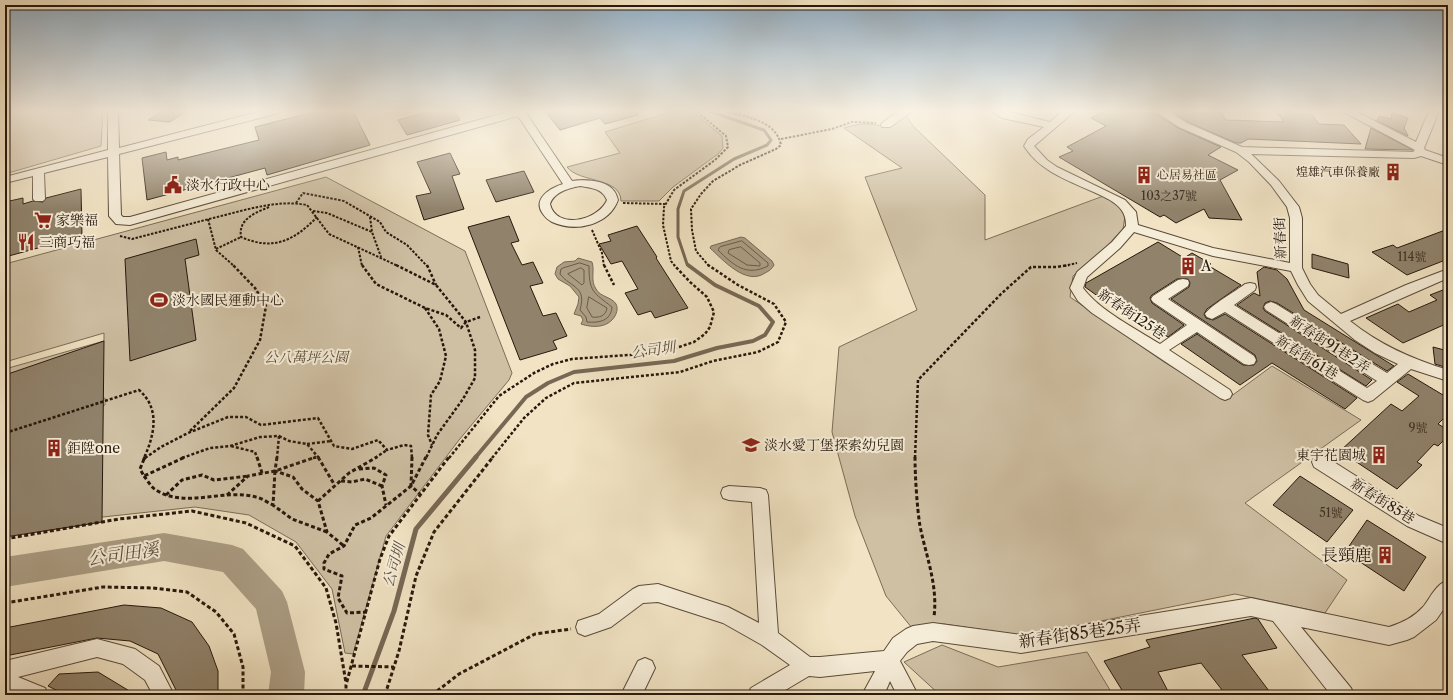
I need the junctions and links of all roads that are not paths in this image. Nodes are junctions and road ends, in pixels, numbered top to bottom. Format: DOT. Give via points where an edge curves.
graph roads {
  1 [pos="113,144"];
  2 [pos="146,144"];
  3 [pos="407,144"];
  4 [pos="542,144"];
  5 [pos="1030,144"];
  6 [pos="1226,144"];
  7 [pos="1408,144"];
  8 [pos="1422,144"];
  9 [pos="1240,150"];
  10 [pos="1420,150"];
  11 [pos="113,152"];
  12 [pos="1448,162"];
  13 [pos="38,171"];
  14 [pos="5,180"];
  15 [pos="569,184"];
  16 [pos="39,199"];
  17 [pos="1132,227"];
  18 [pos="1296,268"];
  19 [pos="1448,273"];
  20 [pos="1183,283"];
  21 [pos="1250,287"];
  22 [pos="1224,305"];
  23 [pos="1271,307"];
  24 [pos="1212,314"];
  25 [pos="1340,320"];
  26 [pos="1197,325"];
  27 [pos="1166,346"];
  28 [pos="1249,360"];
  29 [pos="1409,363"];
  30 [pos="1448,376"];
  31 [pos="1388,381"];
  32 [pos="1225,394"];
  33 [pos="1320,462"];
  34 [pos="729,493"];
  35 [pos="1448,536"];
  36 [pos="1448,588"];
  37 [pos="1278,613"];
  38 [pos="586,627"];
  39 [pos="769,638"];
  40 [pos="889,660"];
  41 [pos="806,666"];
  42 [pos="645,668"];
  43 [pos="5,671"];
  44 [pos="5,682"];
  45 [pos="38,695"];
  46 [pos="164,695"];
  47 [pos="631,695"];
  48 [pos="758,695"];
  49 [pos="872,695"];
  50 [pos="908,695"];
  51 [pos="1344,695"];
  1 -- 11 [label="street"];
  2 -- 11 [label="street"];
  3 -- 11 [label="street" via="130,221 120,221 115,216"];
  4 -- 15 [label="street"];
  5 -- 17 [label="street" via="1031,151 1042,163 1120,201 1130,212"];
  6 -- 9 [label="street, 新春街"];
  7 -- 10 [label="street"];
  8 -- 10 [label="street"];
  9 -- 10 [label="street" via="1414,155"];
  9 -- 18 [label="street, 新春街" via="1262,169 1293,207 1296,218"];
  10 -- 12 [label="street"];
  11 -- 13 [label="street"];
  13 -- 14 [label="street"];
  13 -- 16 [label="street"];
  15 -- 15 [label="street" via="559,188 546,200 545,208 555,219 565,223 589,222 607,213 612,207 611,194 599,185"];
  17 -- 18 [label="street" via="1171,240"];
  17 -- 32 [label="street, 新春街125巷" via="1082,275 1076,288 1097,310"];
  18 -- 25 [label="street, 新春街" via="1304,286 1314,298"];
  19 -- 25 [label="street"];
  20 -- 26 [label="street" via="1158,299"];
  21 -- 22 [label="street"];
  22 -- 24 [label="street"];
  22 -- 31 [label="street, 新春街61巷" via="1368,396"];
  23 -- 31 [label="street, 新春街91巷2弄"];
  25 -- 29 [label="street, 新春街" via="1380,349"];
  26 -- 27 [label="street"];
  26 -- 28 [label="street"];
  29 -- 30 [label="street, 新春街"];
  29 -- 31 [label="street"];
  33 -- 35 [label="street, 新春街85巷" via="1413,521"];
  34 -- 39 [label="street" via="760,495"];
  36 -- 37 [label="street, 新春街85巷25弄" via="1429,614 1407,631 1389,636"];
  37 -- 40 [label="street, 新春街85巷25弄" via="1251,607 1021,644 933,632 913,635 900,645"];
  37 -- 51 [label="street"];
  38 -- 39 [label="street" via="604,621 639,595 658,593 728,616"];
  39 -- 41 [label="street"];
  40 -- 41 [label="street" via="820,667"];
  40 -- 49 [label="street, 新春街85巷25弄"];
  40 -- 50 [label="street"];
  41 -- 48 [label="street"];
  42 -- 47 [label="street"];
  43 -- 46 [label="street" via="97,648 128,656 152,673"];
  44 -- 45 [label="street"];
}
